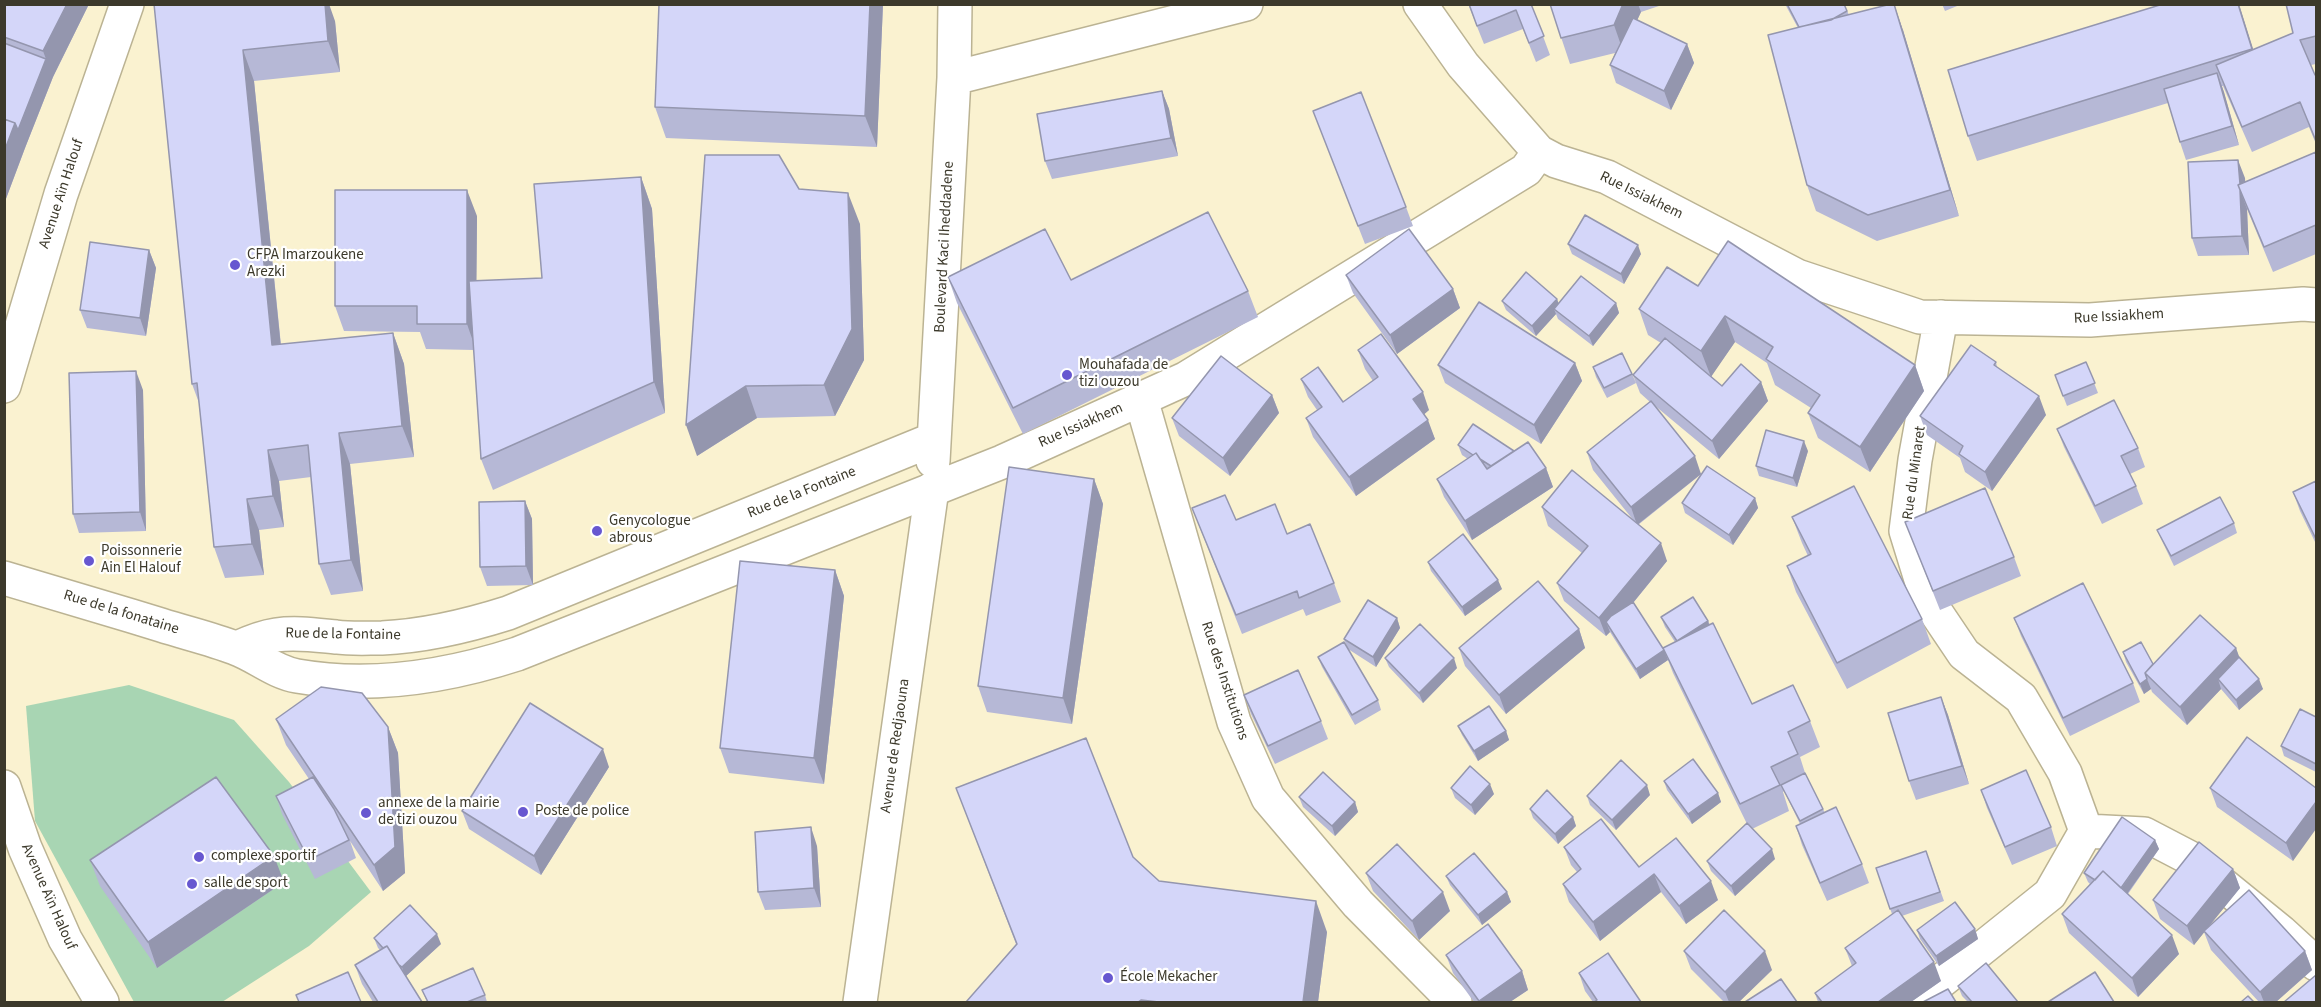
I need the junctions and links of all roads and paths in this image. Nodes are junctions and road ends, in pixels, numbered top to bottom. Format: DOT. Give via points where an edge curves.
graph roads {
  1 [pos="126,4"];
  2 [pos="956,4"];
  3 [pos="1246,4"];
  4 [pos="1420,4"];
  5 [pos="954,78"];
  6 [pos="1539,152"];
  7 [pos="2316,305"];
  8 [pos="1941,317"];
  9 [pos="4,386"];
  10 [pos="1141,399"];
  11 [pos="934,440"];
  12 [pos="932,489"];
  13 [pos="4,578"];
  14 [pos="237,648"];
  15 [pos="4,787"];
  16 [pos="2086,831"];
  17 [pos="2316,964"];
  18 [pos="102,1002"];
  19 [pos="860,1002"];
  20 [pos="1455,1002"];
  21 [pos="1915,1002"];
  1 -- 9 [label="street, Avenue Aïn Halouf" via="61,194"];
  2 -- 5 [label="street, Boulevard Kaci Iheddadene"];
  3 -- 5 [label="street"];
  4 -- 6 [label="street" via="1463,65"];
  5 -- 11 [label="street, Boulevard Kaci Iheddadene"];
  6 -- 8 [label="street, Rue Issiakhem" via="1607,177 1797,276 1920,317"];
  6 -- 10 [label="street, Rue Issiakhem" via="1526,170 1185,379"];
  7 -- 8 [label="street, Rue Issiakhem" via="2090,320"];
  8 -- 16 [label="street, Rue du Minaret" via="1906,531 1927,599 1964,654 2022,698 2065,773"];
  10 -- 12 [label="street, Rue Issiakhem"];
  10 -- 20 [label="street, Rue des Institutions" via="1234,722 1268,798 1358,904"];
  11 -- 12 [label="street, Boulevard Kaci Iheddadene"];
  11 -- 14 [label="street, Rue de la Fontaine" via="508,613 467,626 382,638 276,635"];
  12 -- 14 [label="street" via="474,668 386,681 340,680 275,669"];
  12 -- 19 [label="street, Avenue de Redjaouna"];
  13 -- 14 [label="street, Rue de la fonataine"];
  15 -- 18 [label="street, Avenue Aïn Halouf" via="25,848 65,939"];
  16 -- 17 [label="street" via="2144,834 2190,858"];
  16 -- 21 [label="street" via="2050,894"];
}
